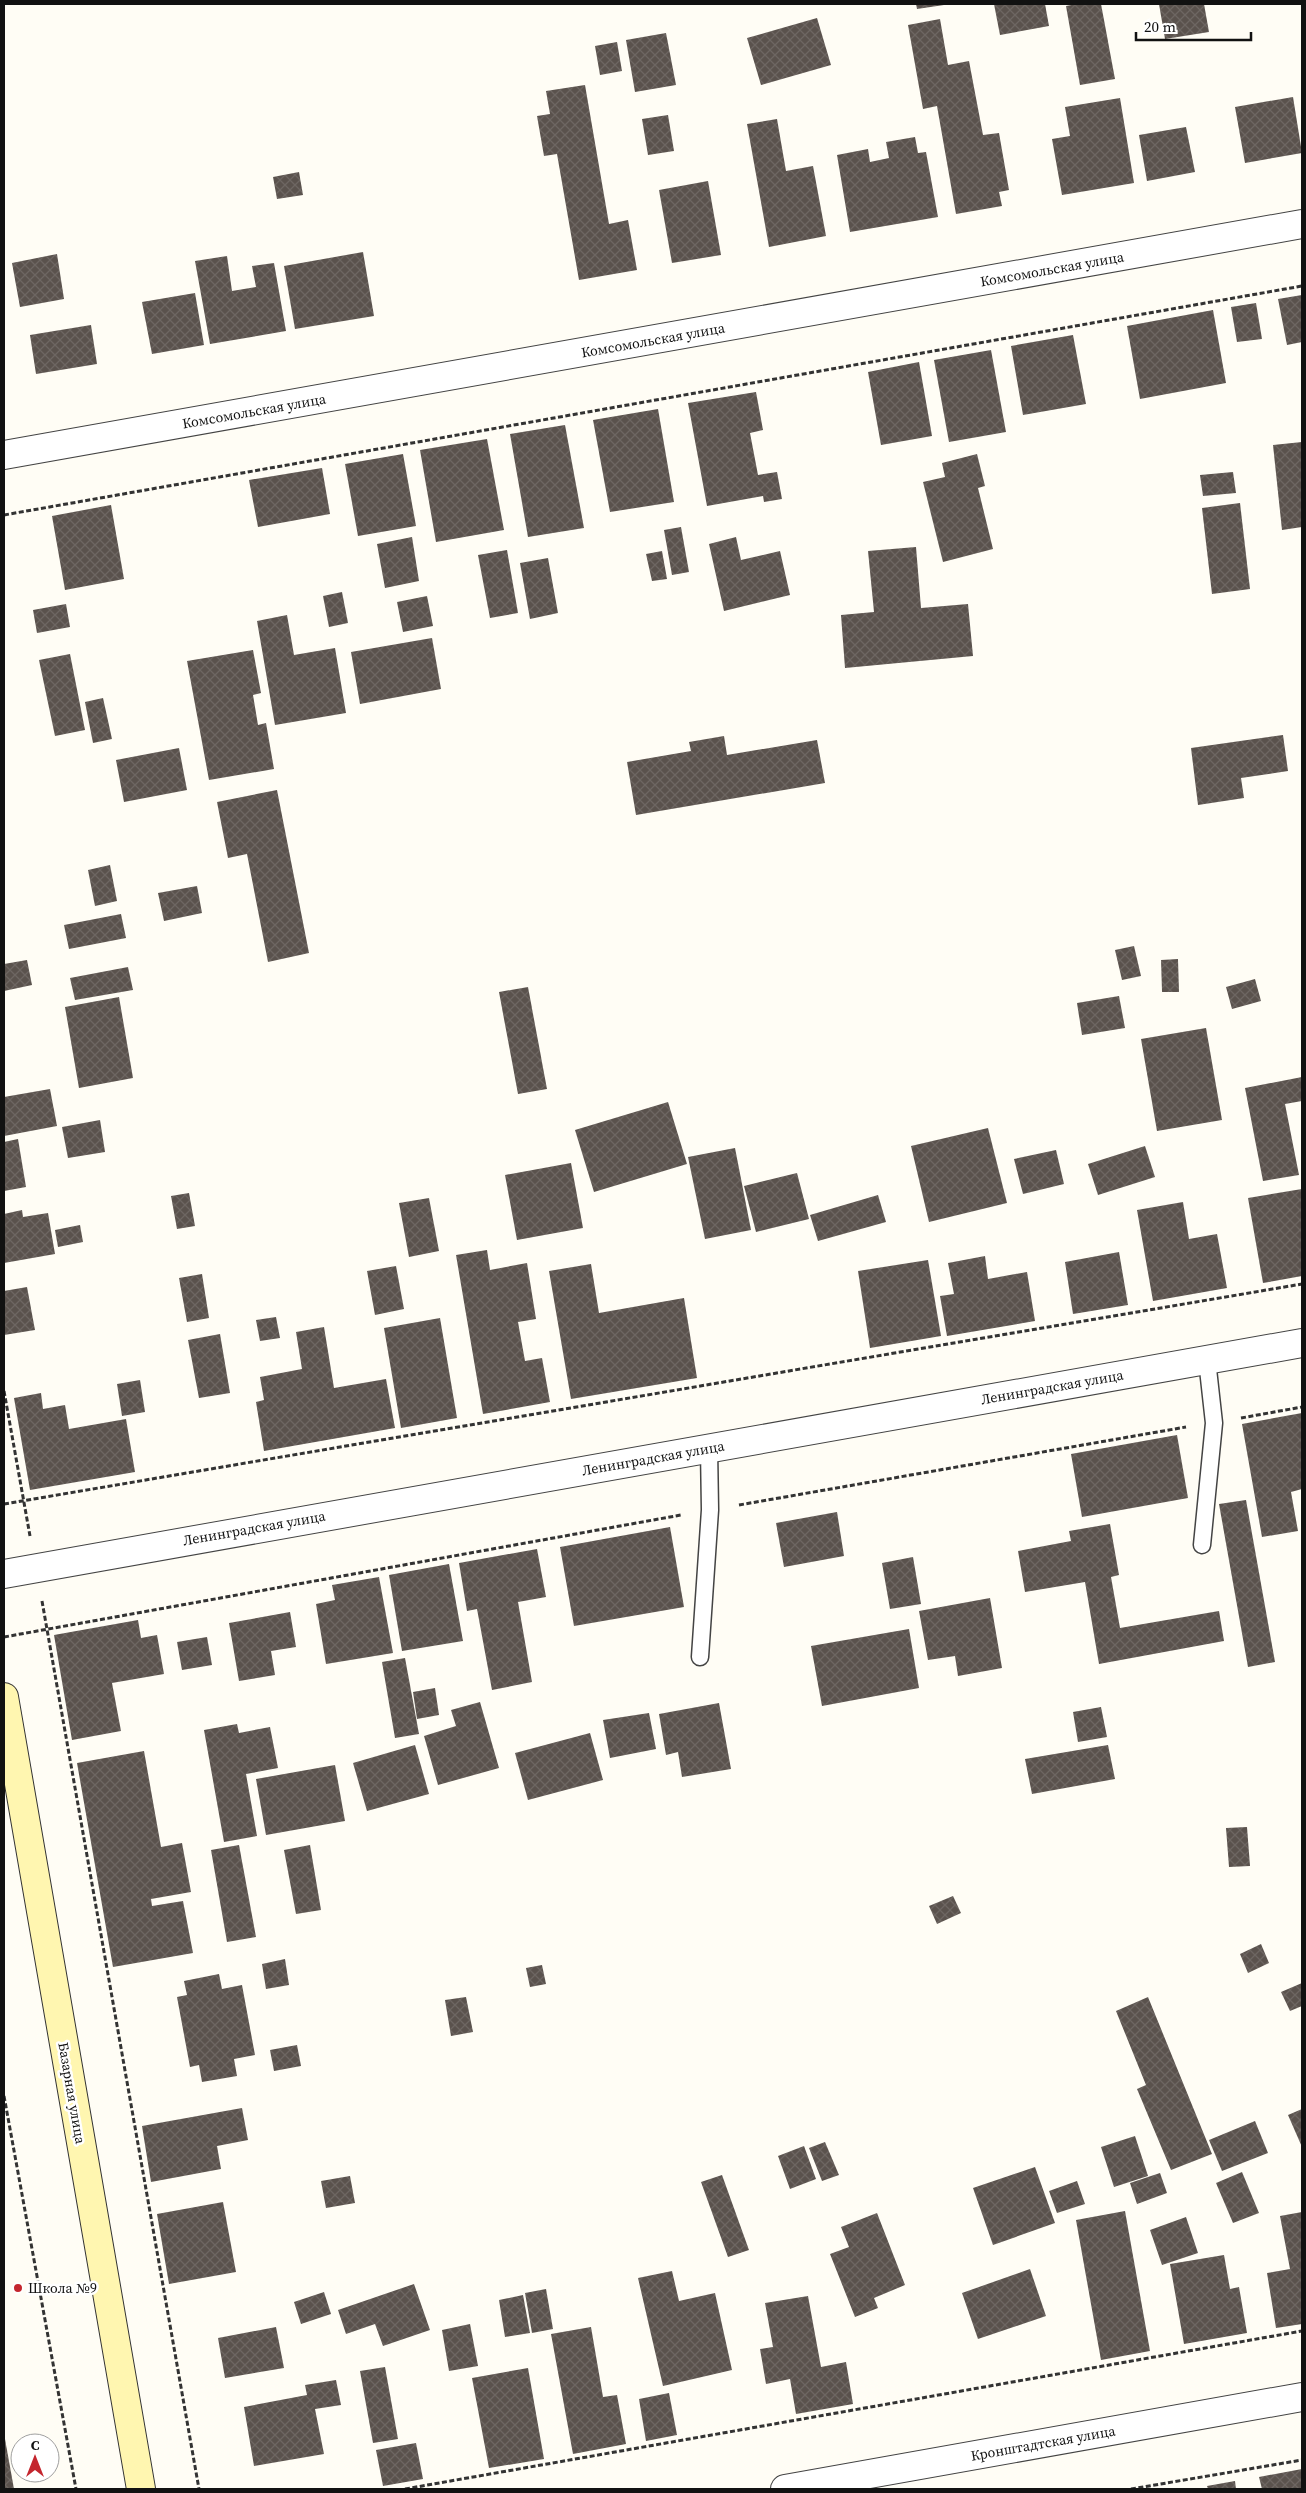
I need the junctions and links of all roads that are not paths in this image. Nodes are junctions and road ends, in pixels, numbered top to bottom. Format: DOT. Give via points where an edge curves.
graph roads {
  1 [pos="1302,224"];
  2 [pos="4,455"];
  3 [pos="1302,1343"];
  4 [pos="1207,1360"];
  5 [pos="709,1448"];
  6 [pos="1202,1545"];
  7 [pos="4,1574"];
  8 [pos="700,1656"];
  9 [pos="4,1697"];
  10 [pos="1302,2397"];
  11 [pos="141,2489"];
  12 [pos="785,2489"];
  1 -- 2 [label="street, Комсомольская улица"];
  3 -- 4 [label="street, Ленинградская улица"];
  4 -- 5 [label="street, Ленинградская улица"];
  4 -- 6 [label="lane" via="1214,1423"];
  5 -- 7 [label="street, Ленинградская улица"];
  5 -- 8 [label="lane" via="710,1510"];
  9 -- 11 [label="main road, Базарная улица"];
  10 -- 12 [label="street, Кронштадтская улица"];
}
